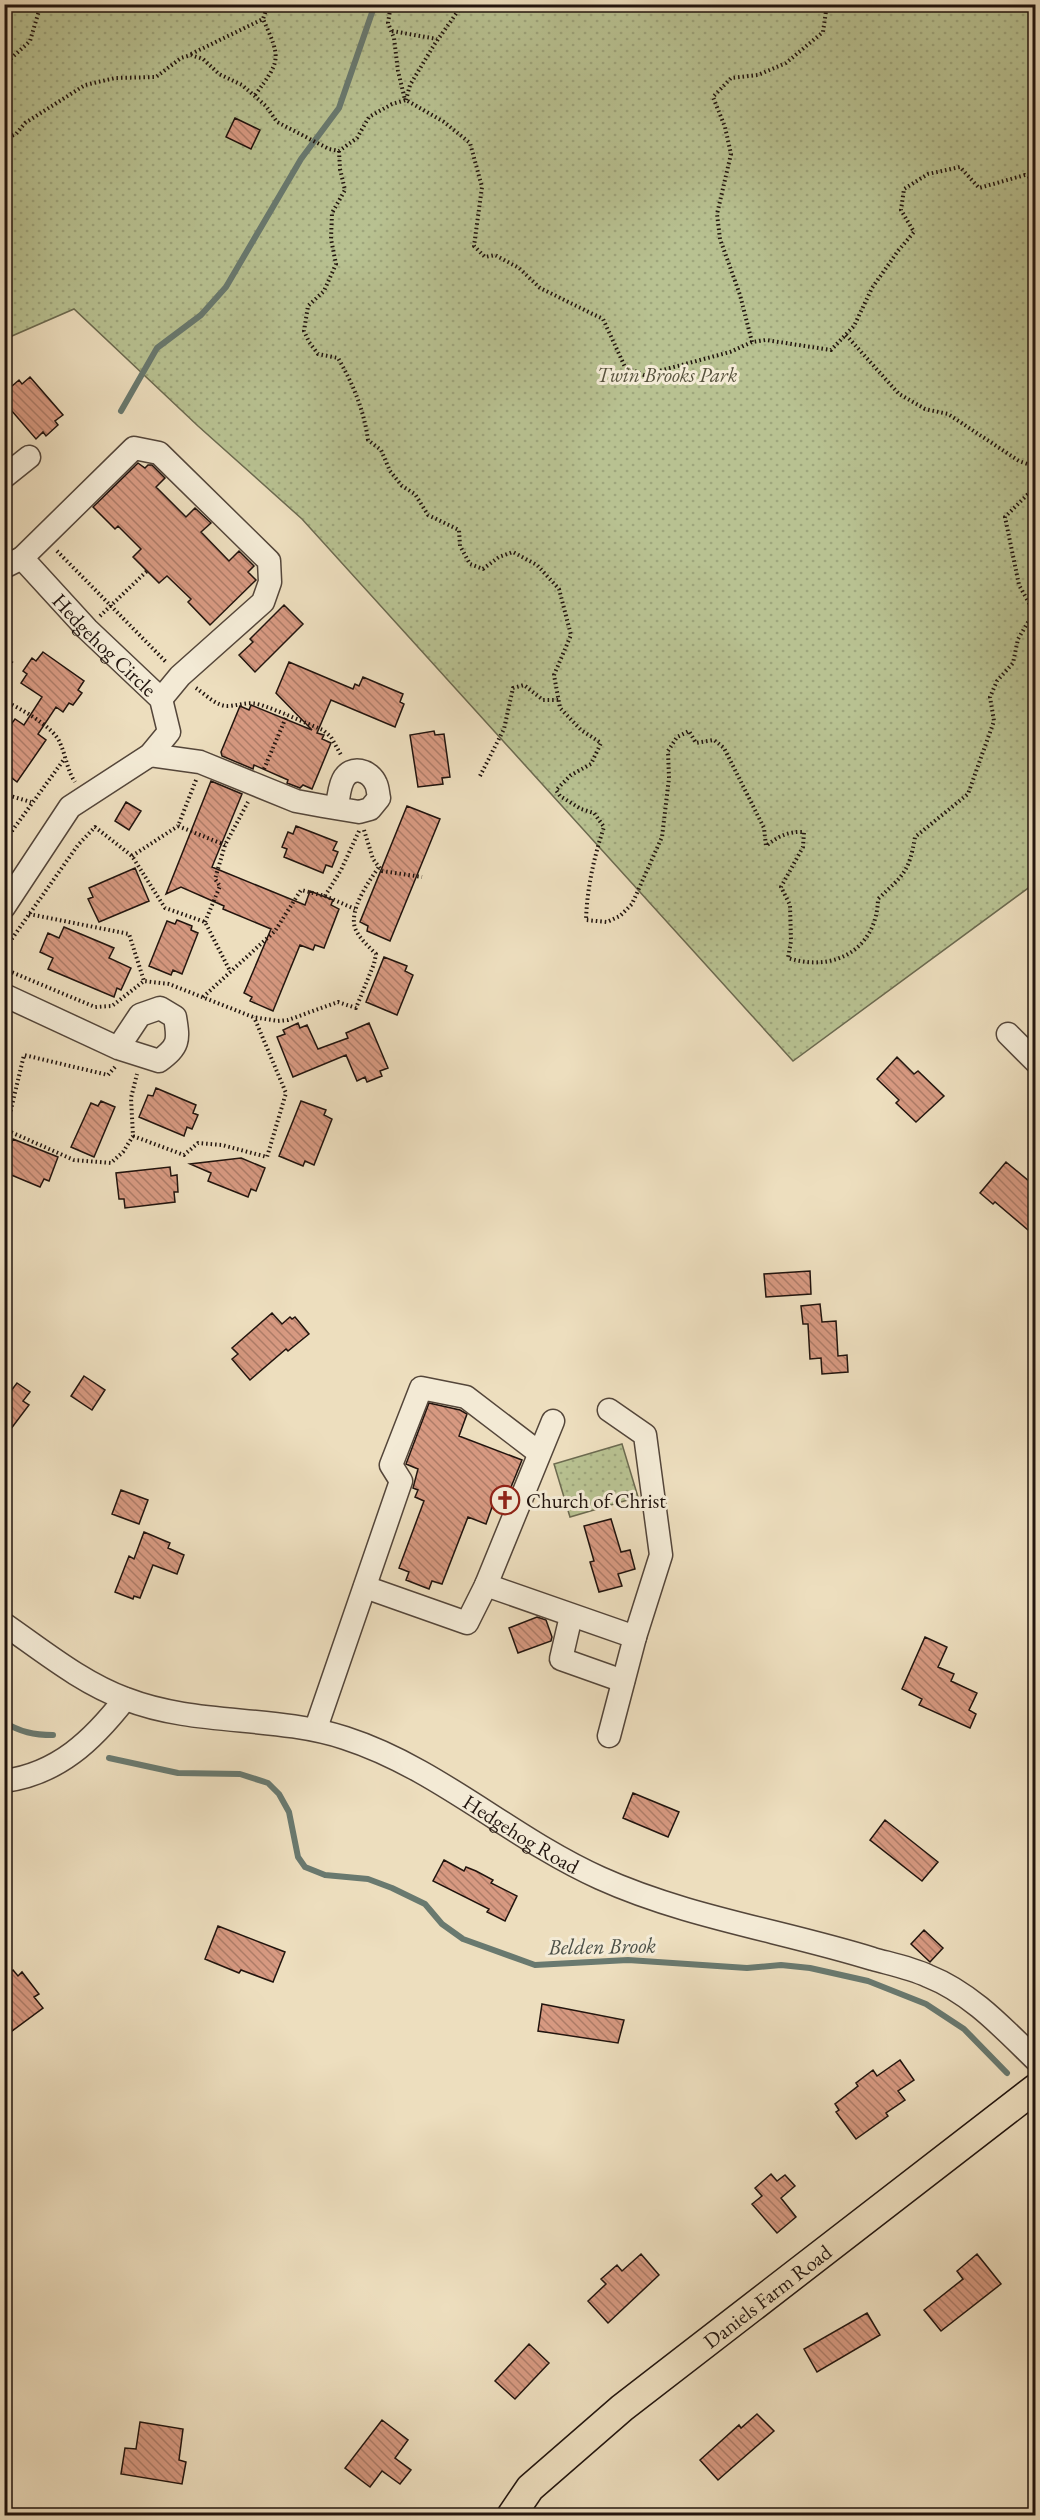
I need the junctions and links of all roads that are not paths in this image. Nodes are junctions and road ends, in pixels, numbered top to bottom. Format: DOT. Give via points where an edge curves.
graph roads {
  1 [pos="29,458"];
  2 [pos="4,477"];
  3 [pos="13,562"];
  4 [pos="161,699"];
  5 [pos="150,755"];
  6 [pos="337,808"];
  7 [pos="6,904"];
  8 [pos="4,995"];
  9 [pos="1008,1034"];
  10 [pos="118,1056"];
  11 [pos="1035,1062"];
  12 [pos="609,1410"];
  13 [pos="552,1421"];
  14 [pos="538,1452"];
  15 [pos="486,1586"];
  16 [pos="364,1587"];
  17 [pos="571,1616"];
  18 [pos="4,1624"];
  19 [pos="635,1637"];
  20 [pos="623,1682"];
  21 [pos="125,1699"];
  22 [pos="316,1728"];
  23 [pos="609,1736"];
  24 [pos="4,1781"];
  25 [pos="1035,2060"];
  26 [pos="1035,2088"];
  27 [pos="511,2516"];
  1 -- 2 [label="street"];
  3 -- 4 [label="street, Hedgehog Circle"];
  3 -- 4 [label="street" via="134,448 159,453 269,561 270,582 262,602 180,676"];
  4 -- 5 [label="street, Hedgehog Circle" via="169,732"];
  5 -- 6 [label="street" via="202,763 296,801"];
  5 -- 7 [label="street, Hedgehog Circle" via="70,807"];
  8 -- 10 [label="street"];
  9 -- 11 [label="street"];
  10 -- 10 [label="street" via="142,1056 159,1062 173,1051 179,1039 176,1017 160,1008 140,1015"];
  12 -- 19 [label="street" via="645,1435 661,1555"];
  13 -- 14 [label="street"];
  14 -- 15 [label="street"];
  14 -- 16 [label="street" via="466,1397 421,1388 391,1465 401,1481"];
  15 -- 16 [label="street" via="467,1623"];
  15 -- 17 [label="street"];
  16 -- 22 [label="street"];
  17 -- 19 [label="street"];
  17 -- 20 [label="street" via="561,1659"];
  18 -- 21 [label="street, Hedgehog Road" via="67,1668"];
  19 -- 20 [label="street"];
  20 -- 23 [label="street"];
  21 -- 22 [label="street, Hedgehog Road" via="177,1712"];
  21 -- 24 [label="street" via="72,1756 44,1771"];
  22 -- 25 [label="street, Hedgehog Road" via="370,1746 424,1773 541,1846 596,1877 641,1896 929,1976 979,2006"];
  26 -- 27 [label="main road, Daniels Farm Road" via="622,2408 530,2488"];
}
